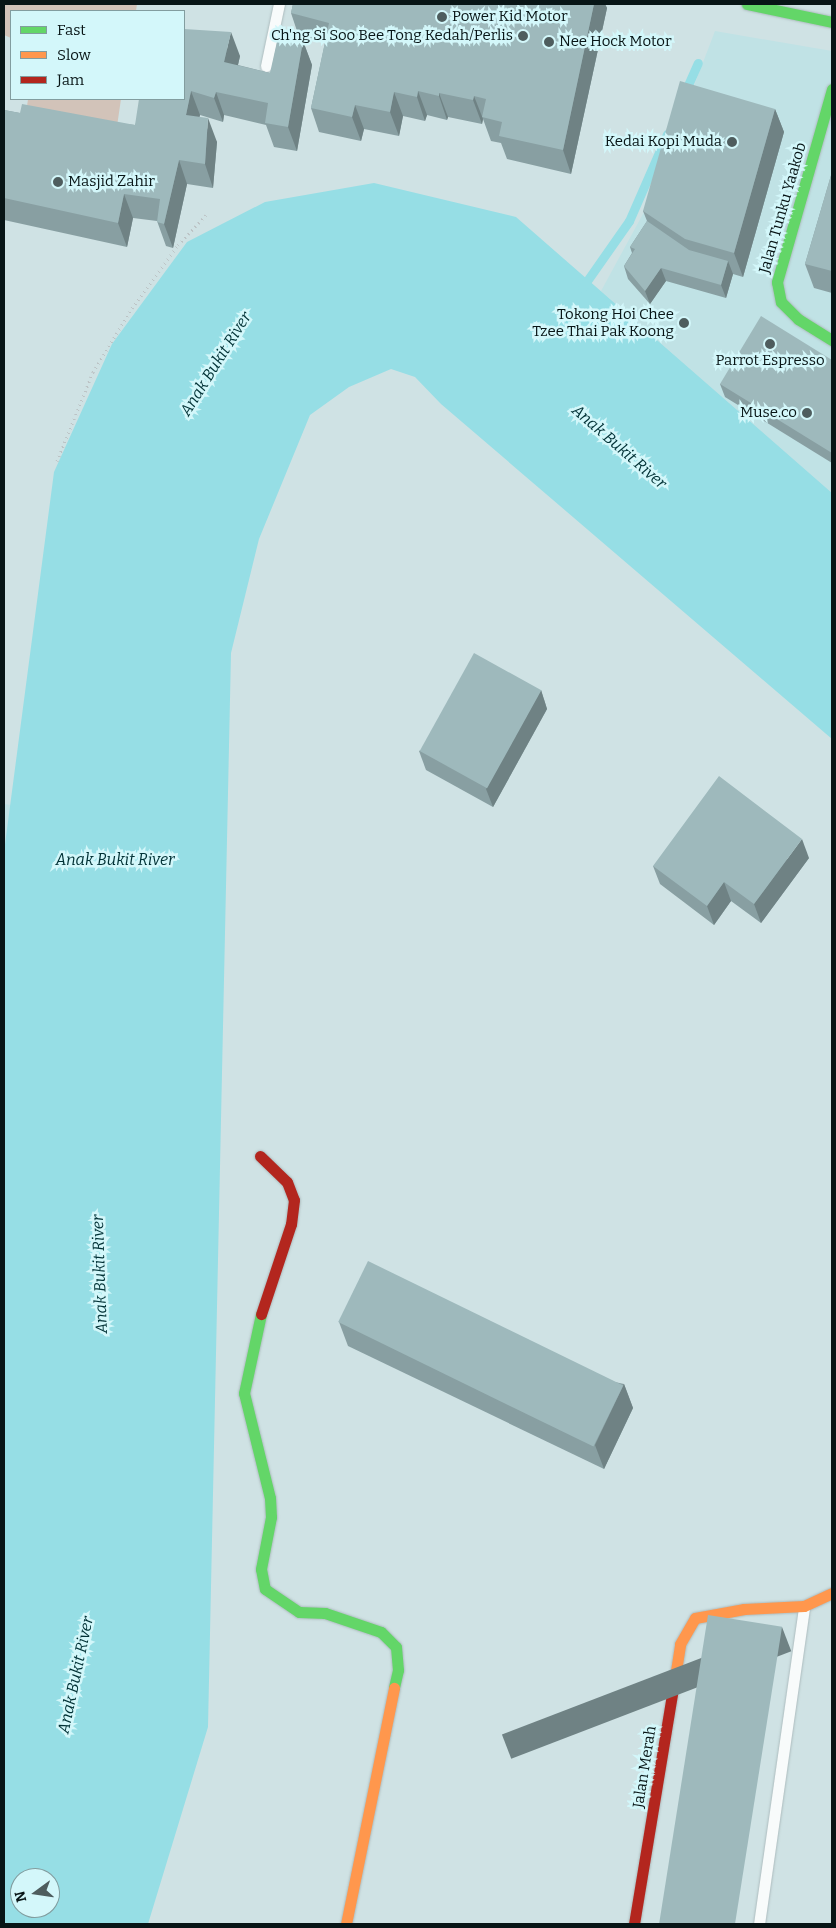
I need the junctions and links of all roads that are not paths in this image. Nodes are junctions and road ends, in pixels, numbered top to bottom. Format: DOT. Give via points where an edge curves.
graph roads {
  1 [pos="279,4"];
  2 [pos="747,4"];
  3 [pos="832,22"];
  4 [pos="266,66"];
  5 [pos="832,89"];
  6 [pos="832,340"];
  7 [pos="260,1156"];
  8 [pos="832,1594"];
  9 [pos="804,1606"];
  10 [pos="346,1924"];
  11 [pos="634,1924"];
  12 [pos="759,1924"];
  1 -- 4 [label="lane"];
  2 -- 3 [label="street"];
  5 -- 6 [label="street, Jalan Tunku Yaakob" via="777,282 781,302 798,319"];
  7 -- 10 [label="street" via="287,1182 294,1200 291,1224 264,1298 244,1393 270,1498 271,1517 261,1569 265,1589 299,1612 325,1613 367,1625 381,1632 396,1646 398,1670"];
  8 -- 9 [label="street"];
  9 -- 11 [label="street, Jalan Merah" via="744,1609 695,1618 680,1644"];
  9 -- 12 [label="lane"];
}
